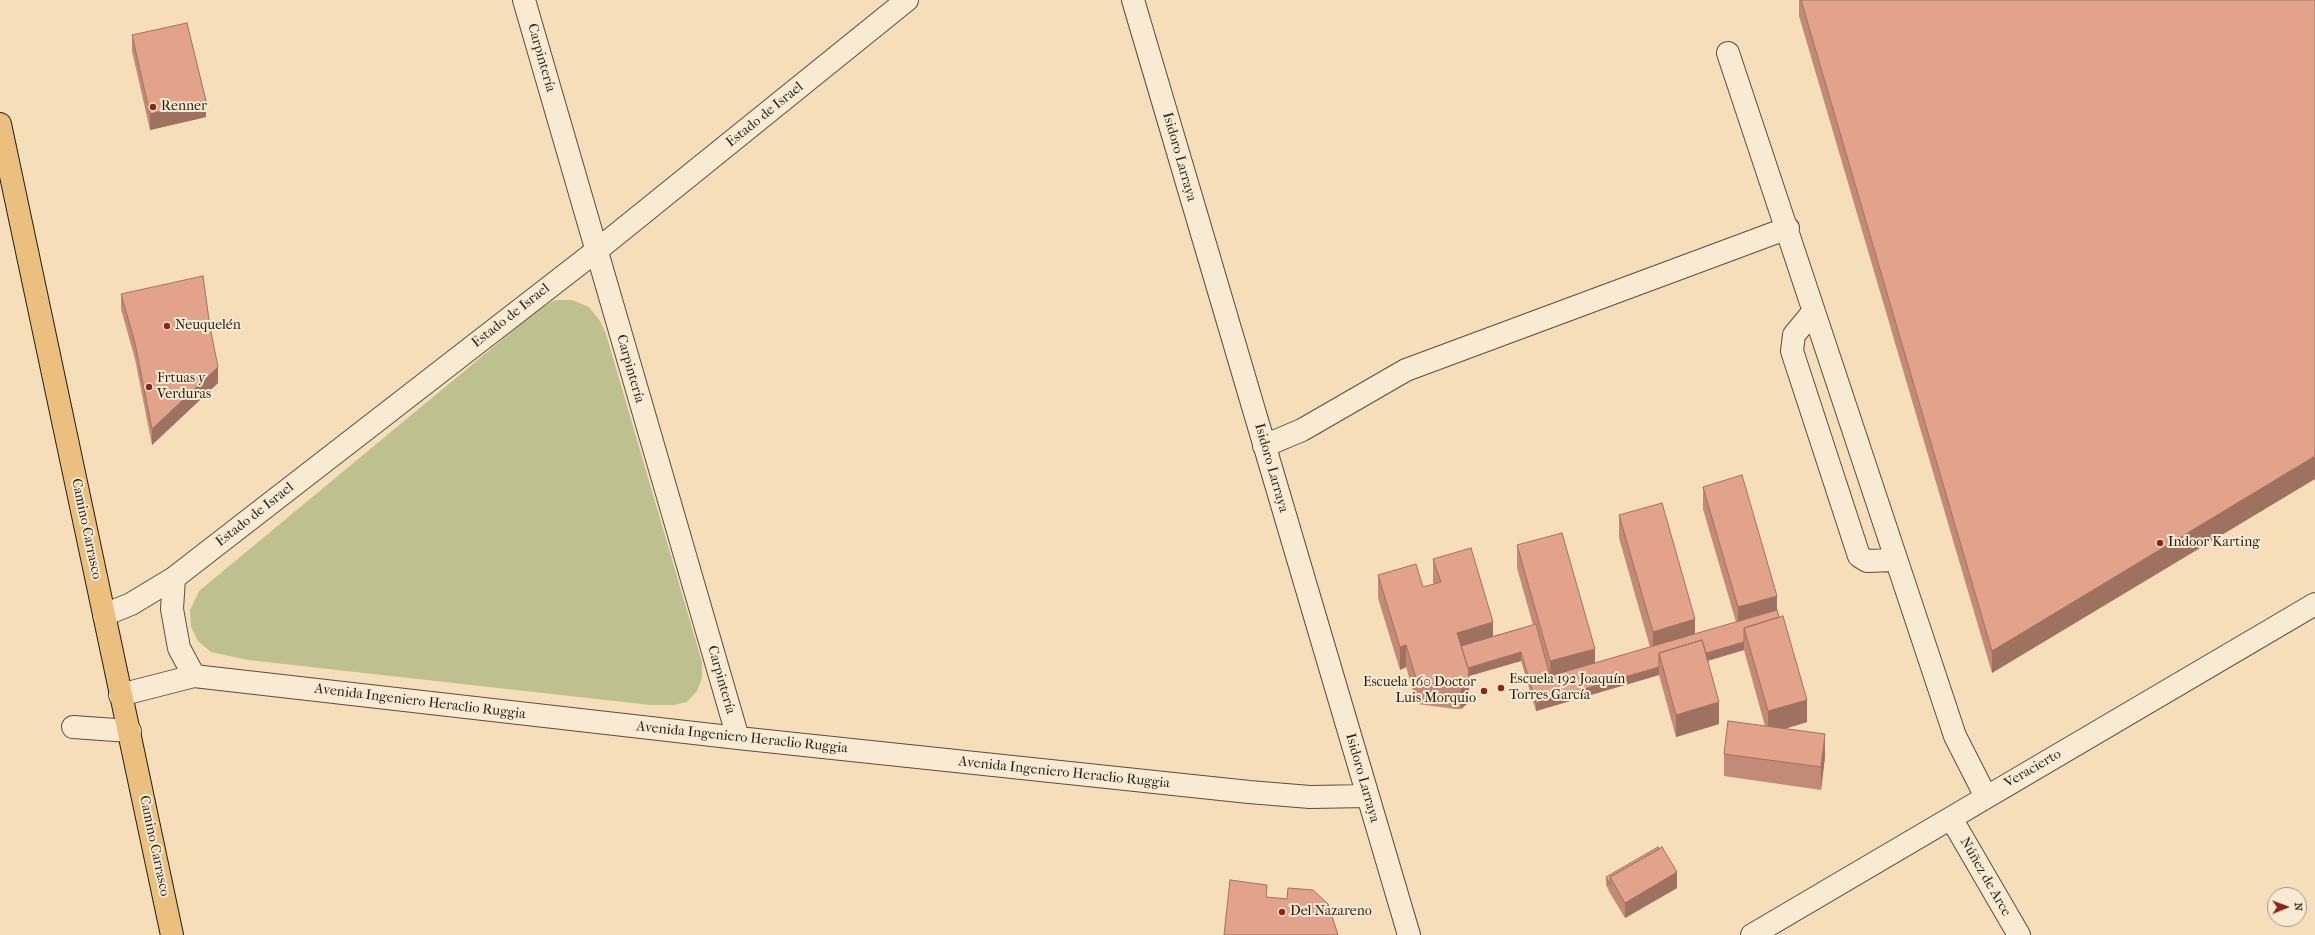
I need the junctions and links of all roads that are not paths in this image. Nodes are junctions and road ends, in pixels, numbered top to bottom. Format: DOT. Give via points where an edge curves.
graph roads {
  1 [pos="524,0"];
  2 [pos="907,0"];
  3 [pos="1133,0"];
  4 [pos="1728,53"];
  5 [pos="0,124"];
  6 [pos="1788,228"];
  7 [pos="596,251"];
  8 [pos="1813,312"];
  9 [pos="1264,446"];
  10 [pos="1896,560"];
  11 [pos="174,578"];
  12 [pos="2315,604"];
  13 [pos="104,615"];
  14 [pos="194,676"];
  15 [pos="120,695"];
  16 [pos="73,727"];
  17 [pos="130,731"];
  18 [pos="738,738"];
  19 [pos="1368,796"];
  20 [pos="1986,796"];
  21 [pos="1950,818"];
  22 [pos="172,935"];
  23 [pos="1409,935"];
  24 [pos="1752,935"];
  25 [pos="2019,935"];
  1 -- 7 [label="street, Carpintería"];
  2 -- 7 [label="street, Estado de Israel"];
  3 -- 9 [label="street, Isidoro Larraya"];
  4 -- 6 [label="street"];
  5 -- 13 [label="main road, Camino Carrasco"];
  6 -- 8 [label="street"];
  6 -- 9 [label="street" via="1406,370 1302,430"];
  7 -- 11 [label="street, Estado de Israel"];
  7 -- 18 [label="street, Carpintería"];
  8 -- 10 [label="street"];
  8 -- 10 [label="street" via="1794,335 1792,351 1859,556 1867,561"];
  9 -- 19 [label="street, Isidoro Larraya"];
  10 -- 20 [label="street" via="1955,736"];
  11 -- 13 [label="street, Estado de Israel" via="131,604"];
  11 -- 14 [label="street" via="172,609 179,648"];
  12 -- 20 [label="street, Veracierto"];
  13 -- 15 [label="main road, Camino Carrasco"];
  14 -- 15 [label="street, Avenida Ingeniero Heraclio Ruggia"];
  14 -- 18 [label="street, Avenida Ingeniero Heraclio Ruggia"];
  15 -- 17 [label="main road, Camino Carrasco"];
  16 -- 17 [label="street"];
  17 -- 22 [label="main road, Camino Carrasco"];
  18 -- 19 [label="street, Avenida Ingeniero Heraclio Ruggia" via="1249,792 1310,797"];
  19 -- 23 [label="street, Isidoro Larraya"];
  20 -- 21 [label="street, Veracierto"];
  21 -- 24 [label="street, Veracierto"];
  21 -- 25 [label="street, Núñez de Arce"];
}
